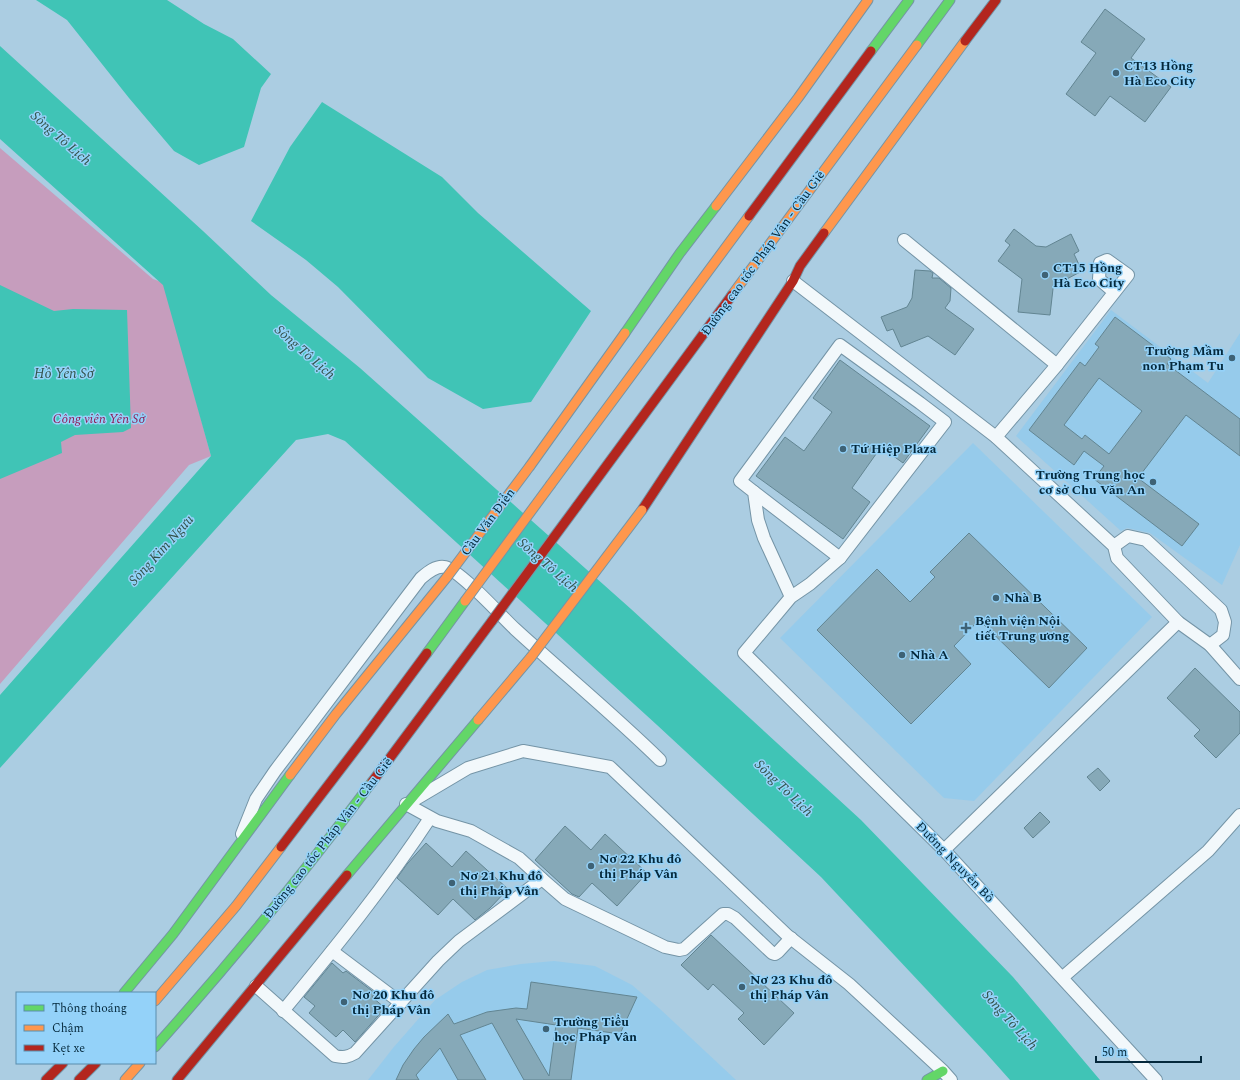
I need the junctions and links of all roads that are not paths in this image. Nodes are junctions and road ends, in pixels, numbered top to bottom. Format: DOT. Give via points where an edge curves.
graph roads {
  1 [pos="868,0"];
  2 [pos="909,0"];
  3 [pos="950,0"];
  4 [pos="996,0"];
  5 [pos="904,240"];
  6 [pos="793,281"];
  7 [pos="1114,292"];
  8 [pos="1057,365"];
  9 [pos="996,437"];
  10 [pos="754,492"];
  11 [pos="1114,546"];
  12 [pos="840,558"];
  13 [pos="790,597"];
  14 [pos="1178,622"];
  15 [pos="1210,645"];
  16 [pos="1240,679"];
  17 [pos="660,760"];
  18 [pos="406,804"];
  19 [pos="1240,815"];
  20 [pos="430,818"];
  21 [pos="240,842"];
  22 [pos="944,850"];
  23 [pos="542,880"];
  24 [pos="791,938"];
  25 [pos="332,951"];
  26 [pos="1063,977"];
  27 [pos="256,986"];
  28 [pos="125,992"];
  29 [pos="156,1000"];
  30 [pos="401,1003"];
  31 [pos="283,1011"];
  32 [pos="156,1046"];
  33 [pos="62,1064"];
  34 [pos="95,1064"];
  35 [pos="139,1064"];
  36 [pos="943,1071"];
  37 [pos="46,1080"];
  38 [pos="79,1080"];
  39 [pos="125,1080"];
  40 [pos="177,1080"];
  41 [pos="927,1080"];
  42 [pos="951,1080"];
  43 [pos="1156,1080"];
  1 -- 21 [label="main road, Cầu Văn Điển, bridge" via="798,98 680,253 530,466 447,577 336,714"];
  2 -- 29 [label="main road, bridge" via="357,747 236,906"];
  3 -- 32 [label="main road, Đường cao tốc Pháp Vân - Cầu Giẽ, bridge" via="352,810 264,922 194,1006"];
  4 -- 6 [label="main road" via="954,53 804,260"];
  5 -- 8 [label="street"];
  6 -- 9 [label="street"];
  6 -- 18 [label="main road, bridge" via="642,510 532,657"];
  7 -- 8 [label="street"];
  8 -- 9 [label="street"];
  9 -- 11 [label="street"];
  10 -- 12 [label="street"];
  10 -- 12 [label="street" via="740,481 840,345 945,422"];
  10 -- 13 [label="street" via="758,520 764,538"];
  11 -- 14 [label="street" via="1117,558"];
  11 -- 15 [label="street" via="1128,536 1146,540 1221,610 1225,622 1223,635"];
  12 -- 13 [label="street" via="810,584"];
  13 -- 22 [label="street, Đường Nguyễn Bồ" via="744,653"];
  14 -- 15 [label="street"];
  14 -- 22 [label="street"];
  15 -- 16 [label="street"];
  17 -- 21 [label="street" via="458,574 444,567 432,569 421,578 275,771 256,799 245,822"];
  18 -- 20 [label="street"];
  18 -- 24 [label="street" via="468,768 523,752 610,768"];
  18 -- 27 [label="main road"];
  19 -- 26 [label="street" via="1208,851"];
  20 -- 23 [label="street" via="471,831 519,858"];
  20 -- 25 [label="street" via="401,862"];
  21 -- 28 [label="main road, Cầu Văn Điển" via="173,934"];
  22 -- 26 [label="street, Đường Nguyễn Bồ"];
  23 -- 24 [label="street" via="565,899 665,947 684,949 723,914 735,918 772,953 778,952"];
  23 -- 30 [label="street" via="459,941"];
  24 -- 36 [label="street" via="849,984"];
  25 -- 30 [label="street"];
  25 -- 31 [label="street"];
  26 -- 43 [label="street, Đường Nguyễn Bồ"];
  27 -- 31 [label="street"];
  27 -- 40 [label="main road"];
  30 -- 31 [label="street" via="356,1053 343,1058 335,1056"];
  33 -- 37 [label="main road"];
  34 -- 38 [label="main road"];
  35 -- 39 [label="main road"];
  36 -- 41 [label="main road"];
  36 -- 42 [label="street"];
}
